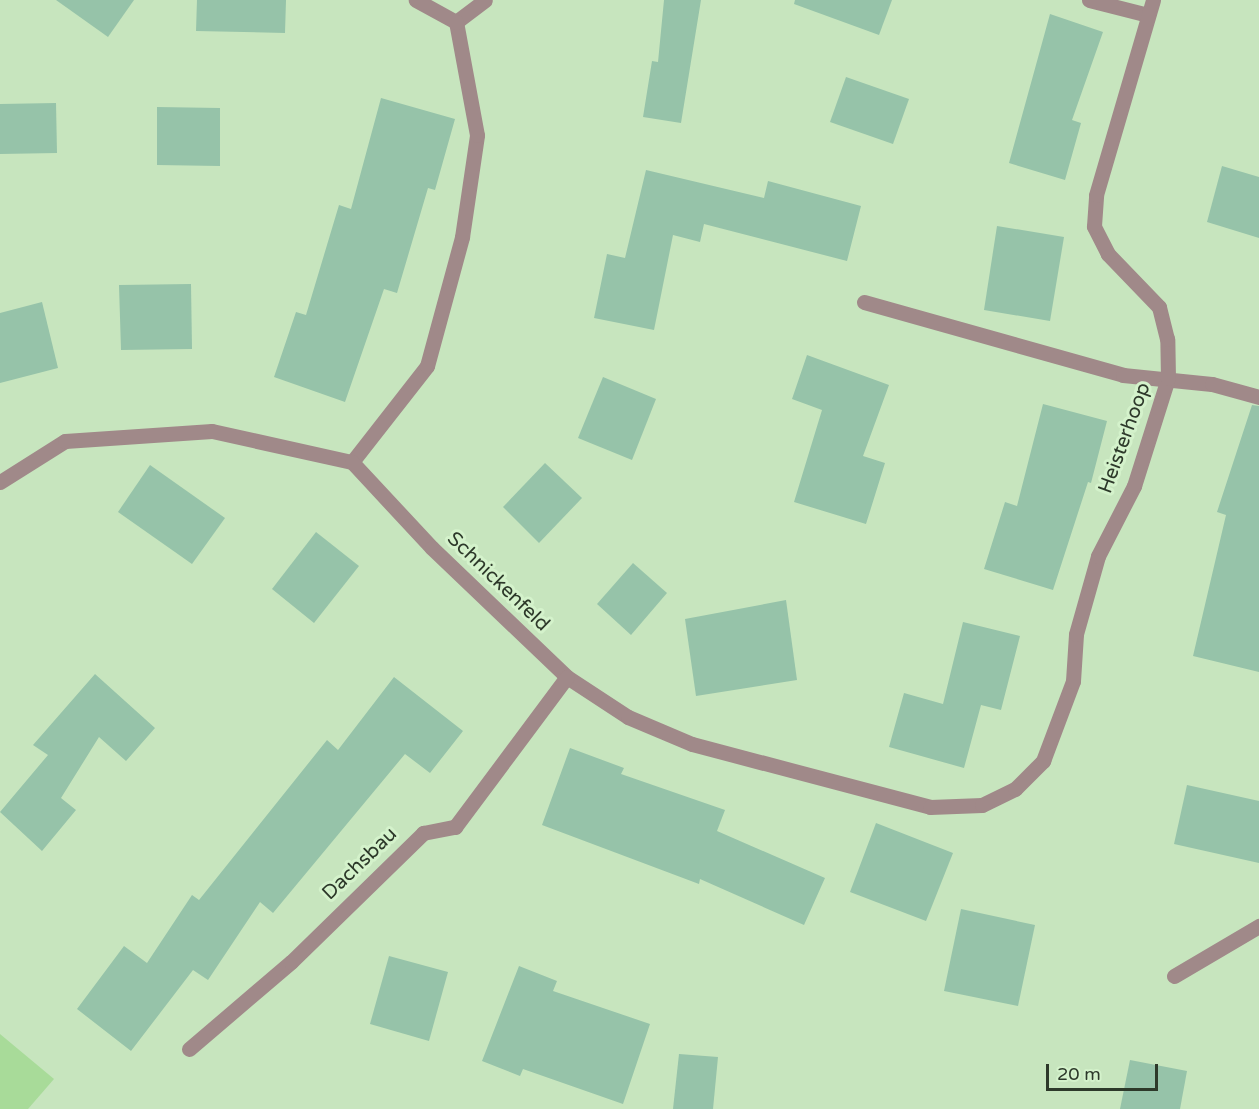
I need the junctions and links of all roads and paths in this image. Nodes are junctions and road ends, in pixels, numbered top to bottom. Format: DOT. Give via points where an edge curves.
graph roads {
  1 [pos="416,0"];
  2 [pos="486,0"];
  3 [pos="1089,0"];
  4 [pos="1153,0"];
  5 [pos="1148,15"];
  6 [pos="456,22"];
  7 [pos="864,302"];
  8 [pos="1168,378"];
  9 [pos="1259,397"];
  10 [pos="352,462"];
  11 [pos="0,482"];
  12 [pos="567,677"];
  13 [pos="982,805"];
  14 [pos="1259,926"];
  15 [pos="1174,976"];
  16 [pos="189,1049"];
  1 -- 6 [label="street"];
  2 -- 6 [label="street"];
  3 -- 5 [label="street"];
  4 -- 5 [label="street, Heisterhoop"];
  5 -- 8 [label="street, Heisterhoop" via="1096,195 1094,226 1108,254 1159,307 1167,339"];
  6 -- 10 [label="street" via="477,135 462,237 427,366"];
  7 -- 8 [label="street" via="1123,375"];
  8 -- 9 [label="street"];
  8 -- 13 [label="street, Heisterhoop" via="1134,486 1098,556 1076,634 1073,681 1043,761 1015,789"];
  10 -- 11 [label="street" via="212,431 65,441"];
  10 -- 12 [label="street, Schnickenfeld" via="432,548"];
  12 -- 13 [label="street, Schnickenfeld" via="628,717 692,744 930,807"];
  12 -- 16 [label="street, Dachsbau" via="455,827 423,833 291,962"];
  14 -- 15 [label="street"];
}
